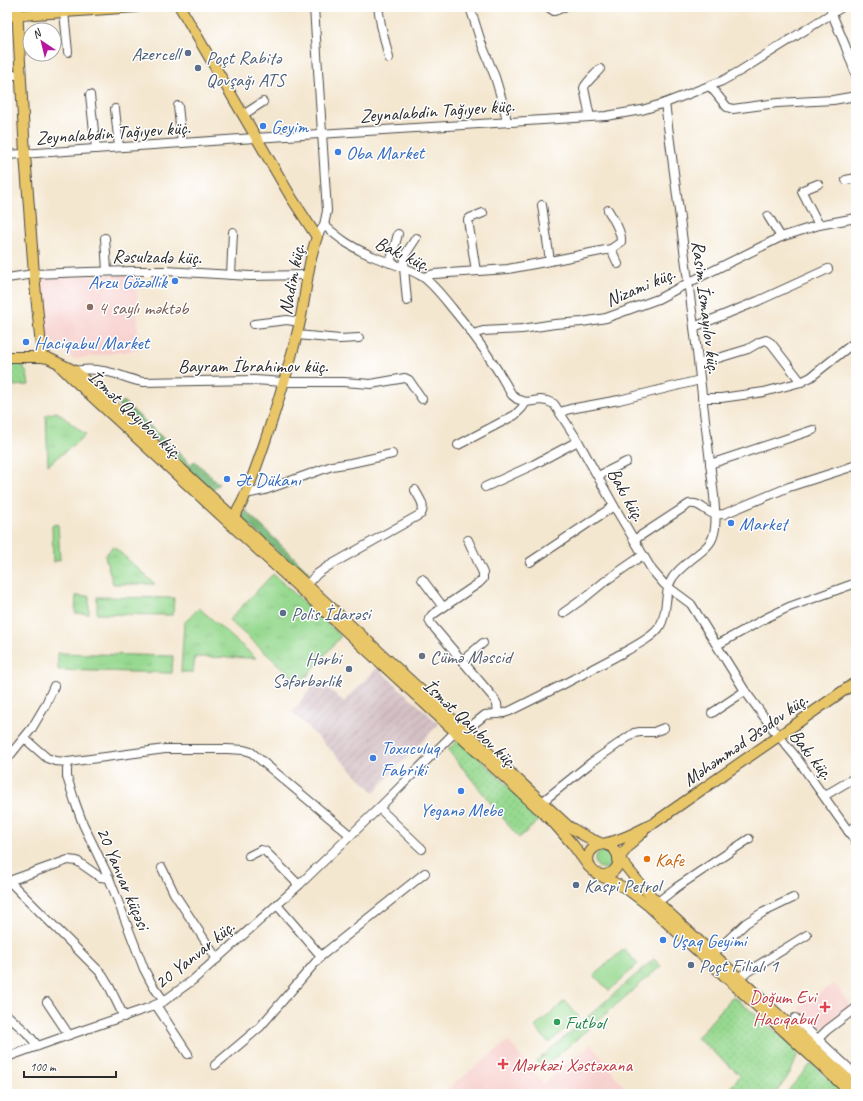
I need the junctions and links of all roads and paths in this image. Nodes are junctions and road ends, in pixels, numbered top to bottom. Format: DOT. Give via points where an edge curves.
graph roads {
  1 [pos="136,7"];
  2 [pos="180,7"];
  3 [pos="314,7"];
  4 [pos="378,7"];
  5 [pos="470,7"];
  6 [pos="548,7"];
  7 [pos="564,7"];
  8 [pos="842,7"];
  9 [pos="832,10"];
  10 [pos="18,11"];
  11 [pos="64,12"];
  12 [pos="7,16"];
  13 [pos="68,52"];
  14 [pos="389,58"];
  15 [pos="600,69"];
  16 [pos="21,75"];
  17 [pos="856,75"];
  18 [pos="7,76"];
  19 [pos="710,86"];
  20 [pos="90,95"];
  21 [pos="856,96"];
  22 [pos="263,102"];
  23 [pos="665,103"];
  24 [pos="178,106"];
  25 [pos="115,109"];
  26 [pos="243,115"];
  27 [pos="590,117"];
  28 [pos="507,122"];
  29 [pos="322,134"];
  30 [pos="256,138"];
  31 [pos="182,143"];
  32 [pos="119,148"];
  33 [pos="96,149"];
  34 [pos="25,154"];
  35 [pos="7,155"];
  36 [pos="856,178"];
  37 [pos="846,180"];
  38 [pos="818,184"];
  39 [pos="542,204"];
  40 [pos="608,210"];
  41 [pos="483,213"];
  42 [pos="768,216"];
  43 [pos="856,218"];
  44 [pos="324,225"];
  45 [pos="819,225"];
  46 [pos="233,232"];
  47 [pos="398,234"];
  48 [pos="317,237"];
  49 [pos="781,237"];
  50 [pos="105,238"];
  51 [pos="416,238"];
  52 [pos="611,249"];
  53 [pos="550,261"];
  54 [pos="390,263"];
  55 [pos="618,264"];
  56 [pos="404,268"];
  57 [pos="828,269"];
  58 [pos="107,271"];
  59 [pos="476,272"];
  60 [pos="34,274"];
  61 [pos="231,275"];
  62 [pos="307,275"];
  63 [pos="423,277"];
  64 [pos="7,278"];
  65 [pos="688,283"];
  66 [pos="407,301"];
  67 [pos="300,322"];
  68 [pos="254,324"];
  69 [pos="694,327"];
  70 [pos="473,334"];
  71 [pos="297,336"];
  72 [pos="359,338"];
  73 [pos="856,341"];
  74 [pos="7,357"];
  75 [pos="42,357"];
  76 [pos="57,363"];
  77 [pos="699,364"];
  78 [pos="75,371"];
  79 [pos="700,380"];
  80 [pos="284,382"];
  81 [pos="801,382"];
  82 [pos="702,398"];
  83 [pos="422,400"];
  84 [pos="526,402"];
  85 [pos="560,412"];
  86 [pos="813,430"];
  87 [pos="578,441"];
  88 [pos="458,445"];
  89 [pos="392,454"];
  90 [pos="626,462"];
  91 [pos="710,464"];
  92 [pos="856,465"];
  93 [pos="598,476"];
  94 [pos="485,487"];
  95 [pos="414,490"];
  96 [pos="245,494"];
  97 [pos="614,506"];
  98 [pos="715,515"];
  99 [pos="231,520"];
  100 [pos="468,540"];
  101 [pos="634,540"];
  102 [pos="643,556"];
  103 [pos="530,562"];
  104 [pos="422,579"];
  105 [pos="856,583"];
  106 [pos="307,585"];
  107 [pos="668,588"];
  108 [pos="443,607"];
  109 [pos="563,613"];
  110 [pos="483,643"];
  111 [pos="717,645"];
  112 [pos="462,661"];
  113 [pos="856,682"];
  114 [pos="54,686"];
  115 [pos="745,691"];
  116 [pos="712,713"];
  117 [pos="498,714"];
  118 [pos="664,728"];
  119 [pos="460,731"];
  120 [pos="779,736"];
  121 [pos="24,738"];
  122 [pos="7,759"];
  123 [pos="68,762"];
  124 [pos="856,777"];
  125 [pos="824,796"];
  126 [pos="542,802"];
  127 [pos="379,808"];
  128 [pos="654,823"];
  129 [pos="856,826"];
  130 [pos="848,831"];
  131 [pos="350,835"];
  132 [pos="749,839"];
  133 [pos="856,842"];
  134 [pos="603,845"];
  135 [pos="422,849"];
  136 [pos="249,856"];
  137 [pos="619,858"];
  138 [pos="162,868"];
  139 [pos="594,871"];
  140 [pos="425,873"];
  141 [pos="109,878"];
  142 [pos="8,880"];
  143 [pos="299,885"];
  144 [pos="793,898"];
  145 [pos="658,902"];
  146 [pos="277,905"];
  147 [pos="807,935"];
  148 [pos="713,954"];
  149 [pos="321,956"];
  150 [pos="217,959"];
  151 [pos="739,977"];
  152 [pos="164,1001"];
  153 [pos="47,1002"];
  154 [pos="156,1005"];
  155 [pos="856,1008"];
  156 [pos="7,1015"];
  157 [pos="124,1017"];
  158 [pos="795,1018"];
  159 [pos="69,1035"];
  160 [pos="815,1042"];
  161 [pos="38,1046"];
  162 [pos="188,1054"];
  163 [pos="7,1057"];
  164 [pos="215,1065"];
  165 [pos="856,1075"];
  166 [pos="856,1087"];
  167 [pos="852,1094"];
  1 -- 11 [label="main road"];
  2 -- 26 [label="main road"];
  3 -- 29 [label="street, Nadim küç."];
  4 -- 14 [label="street"];
  5 -- 28 [label="street" via="495,77"];
  6 -- 7 [label="street" via="554,11"];
  8 -- 9 [label="street, Zeynalabdin Tağıyev küç."];
  9 -- 17 [label="street"];
  9 -- 19 [label="street, Zeynalabdin Tağıyev küç." via="740,71"];
  10 -- 11 [label="main road"];
  10 -- 12 [label="main road"];
  10 -- 16 [label="main road"];
  11 -- 13 [label="street"];
  15 -- 27 [label="street" via="584,85"];
  16 -- 18 [label="street"];
  16 -- 34 [label="main road"];
  19 -- 21 [label="street" via="727,106 733,109"];
  19 -- 23 [label="street, Zeynalabdin Tağıyev küç."];
  20 -- 33 [label="street"];
  22 -- 26 [label="street"];
  23 -- 27 [label="street, Zeynalabdin Tağıyev küç." via="625,113"];
  23 -- 65 [label="street, Rasim İsmayılov küç."];
  24 -- 31 [label="street"];
  25 -- 32 [label="street"];
  26 -- 30 [label="main road"];
  27 -- 28 [label="street, Zeynalabdin Tağıyev küç."];
  28 -- 29 [label="street, Zeynalabdin Tağıyev küç."];
  29 -- 30 [label="street, Zeynalabdin Tağıyev küç."];
  29 -- 44 [label="street, Nadim küç." via="328,211"];
  30 -- 31 [label="street, Zeynalabdin Tağıyev küç."];
  30 -- 48 [label="main road"];
  31 -- 32 [label="street, Zeynalabdin Tağıyev küç."];
  32 -- 33 [label="street, Zeynalabdin Tağıyev küç."];
  33 -- 34 [label="street, Zeynalabdin Tağıyev küç."];
  34 -- 35 [label="street, Zeynalabdin Tağıyev küç."];
  34 -- 60 [label="main road"];
  36 -- 37 [label="street"];
  38 -- 45 [label="street" via="802,192"];
  39 -- 53 [label="street"];
  40 -- 52 [label="street" via="621,238 621,242"];
  41 -- 59 [label="street" via="468,220"];
  42 -- 49 [label="street"];
  43 -- 45 [label="street, Nizami küç."];
  44 -- 48 [label="street, Nadim küç."];
  44 -- 54 [label="street, Bakı küç." via="351,246"];
  45 -- 49 [label="street, Nizami küç."];
  46 -- 61 [label="street"];
  47 -- 54 [label="street"];
  48 -- 62 [label="main road, Nadim küç."];
  49 -- 65 [label="street, Nizami küç."];
  50 -- 58 [label="street"];
  51 -- 56 [label="street" via="405,255"];
  52 -- 53 [label="street"];
  52 -- 55 [label="street"];
  53 -- 59 [label="street"];
  54 -- 56 [label="street, Bakı küç."];
  56 -- 63 [label="street, Bakı küç."];
  56 -- 66 [label="street"];
  57 -- 69 [label="street"];
  58 -- 60 [label="street, Rəsulzadə küç."];
  58 -- 61 [label="street, Rəsulzadə küç."];
  59 -- 63 [label="street"];
  60 -- 64 [label="street, Rəsulzadə küç."];
  60 -- 75 [label="main road"];
  61 -- 62 [label="street, Rəsulzadə küç."];
  62 -- 67 [label="main road, Nadim küç."];
  63 -- 70 [label="street, Bakı küç." via="438,291"];
  65 -- 69 [label="street, Rasim İsmayılov küç."];
  65 -- 70 [label="street, Nizami küç." via="658,299 606,318"];
  67 -- 68 [label="street" via="287,320"];
  67 -- 71 [label="main road, Nadim küç."];
  69 -- 77 [label="street, Rasim İsmayılov küç."];
  70 -- 84 [label="street, Bakı küç." via="512,395"];
  71 -- 72 [label="street"];
  71 -- 80 [label="main road, Nadim küç."];
  73 -- 81 [label="street"];
  74 -- 75 [label="main road"];
  75 -- 76 [label="main road"];
  76 -- 78 [label="main road, İsmət Qayıbov küç."];
  76 -- 99 [label="main road, İsmət Qayıbov küç."];
  77 -- 79 [label="street, Rasim İsmayılov küç."];
  77 -- 81 [label="street" via="748,349 766,340"];
  78 -- 80 [label="street, Bayram İbrahimov küç." via="97,369 143,382"];
  78 -- 99 [label="main road, İsmət Qayıbov küç."];
  79 -- 82 [label="street, Rasim İsmayılov küç."];
  79 -- 85 [label="street"];
  80 -- 83 [label="street, Bayram İbrahimov küç." via="371,384 405,378"];
  80 -- 96 [label="main road, Nadim küç." via="270,430"];
  81 -- 82 [label="street" via="764,392"];
  82 -- 91 [label="street, Rasim İsmayılov küç."];
  84 -- 85 [label="street, Bakı küç." via="547,400"];
  84 -- 88 [label="street" via="515,415"];
  85 -- 87 [label="street, Bakı küç."];
  86 -- 91 [label="street"];
  87 -- 93 [label="street, Bakı küç."];
  87 -- 94 [label="street"];
  89 -- 96 [label="street" via="332,466 265,490"];
  90 -- 93 [label="street"];
  91 -- 98 [label="street, Rasim İsmayılov küç."];
  92 -- 98 [label="street" via="789,487 724,514"];
  93 -- 97 [label="street, Bakı küç."];
  95 -- 106 [label="street" via="423,505 424,510 421,514 327,567"];
  96 -- 99 [label="main road, Nadim küç."];
  97 -- 101 [label="street, Bakı küç."];
  97 -- 103 [label="street"];
  98 -- 101 [label="street" via="698,504 689,504"];
  98 -- 107 [label="street, İsmət Qayıbov küç." via="710,542 681,568"];
  99 -- 106 [label="main road, İsmət Qayıbov küç."];
  99 -- 119 [label="main road, İsmət Qayıbov küç."];
  100 -- 108 [label="street" via="483,573 483,579"];
  101 -- 102 [label="street, Bakı küç."];
  102 -- 107 [label="street, Bakı küç."];
  102 -- 109 [label="street"];
  104 -- 108 [label="street"];
  105 -- 111 [label="street" via="789,607"];
  106 -- 119 [label="main road, İsmət Qayıbov küç."];
  107 -- 111 [label="street, Bakı küç." via="691,604"];
  107 -- 117 [label="street, İsmət Qayıbov küç." via="665,616 660,628 641,643 557,688 510,711"];
  108 -- 112 [label="street" via="429,619"];
  110 -- 112 [label="street"];
  111 -- 115 [label="street, Bakı küç."];
  112 -- 117 [label="street" via="493,696"];
  113 -- 120 [label="main road, Məhəmməd Əsədov küç."];
  114 -- 121 [label="street" via="45,706"];
  115 -- 116 [label="street"];
  115 -- 120 [label="street, Bakı küç."];
  117 -- 119 [label="street, İsmət Qayıbov küç." via="485,715"];
  118 -- 126 [label="street" via="634,734 592,762"];
  119 -- 126 [label="main road, İsmət Qayıbov küç."];
  119 -- 127 [label="street, 20 Yanvar küç."];
  119 -- 139 [label="main road, İsmət Qayıbov küç." via="553,822"];
  120 -- 125 [label="street, Bakı küç."];
  120 -- 128 [label="main road, Məhəmməd Əsədov küç."];
  121 -- 122 [label="street"];
  121 -- 123 [label="street" via="47,758"];
  123 -- 131 [label="street" via="165,749 244,750 251,752"];
  123 -- 141 [label="street, 20 Yanvar küçəsi" via="67,776 75,802"];
  124 -- 125 [label="street"];
  125 -- 130 [label="street, Bakı küç."];
  126 -- 134 [label="main road, İsmət Qayıbov küç." via="568,826"];
  127 -- 131 [label="street, 20 Yanvar küç."];
  127 -- 135 [label="street"];
  128 -- 134 [label="main road"];
  128 -- 137 [label="main road" via="633,841"];
  129 -- 130 [label="street"];
  130 -- 133 [label="street, Bakı küç."];
  131 -- 143 [label="street, 20 Yanvar küç."];
  132 -- 145 [label="street"];
  134 -- 137 [label="main road" via="615,850"];
  134 -- 139 [label="main road" via="598,845 591,851 588,860"];
  136 -- 143 [label="street" via="261,850 265,851"];
  137 -- 139 [label="main road" via="617,867 611,874 602,875"];
  137 -- 145 [label="main road"];
  138 -- 150 [label="street" via="174,893"];
  139 -- 167 [label="main road, İsmət Qayıbov küç." via="627,889 649,906"];
  140 -- 149 [label="street"];
  141 -- 142 [label="street" via="100,877 77,861 68,860"];
  141 -- 152 [label="street, 20 Yanvar küçəsi" via="144,969"];
  142 -- 157 [label="street" via="101,974"];
  143 -- 146 [label="street, 20 Yanvar küç."];
  144 -- 148 [label="street" via="746,923"];
  145 -- 148 [label="main road"];
  146 -- 149 [label="street"];
  146 -- 150 [label="street, 20 Yanvar küç."];
  147 -- 151 [label="street"];
  148 -- 151 [label="main road"];
  149 -- 164 [label="street" via="260,1027"];
  150 -- 152 [label="street, 20 Yanvar küç."];
  151 -- 160 [label="main road"];
  152 -- 154 [label="street, 20 Yanvar küç."];
  153 -- 159 [label="street"];
  154 -- 157 [label="street, 20 Yanvar küç."];
  154 -- 162 [label="street"];
  155 -- 160 [label="street"];
  156 -- 161 [label="street"];
  157 -- 159 [label="street, 20 Yanvar küç."];
  158 -- 160 [label="street"];
  159 -- 161 [label="street, 20 Yanvar küç."];
  160 -- 165 [label="street"];
  160 -- 166 [label="main road"];
  161 -- 163 [label="street, 20 Yanvar küç."];
}
